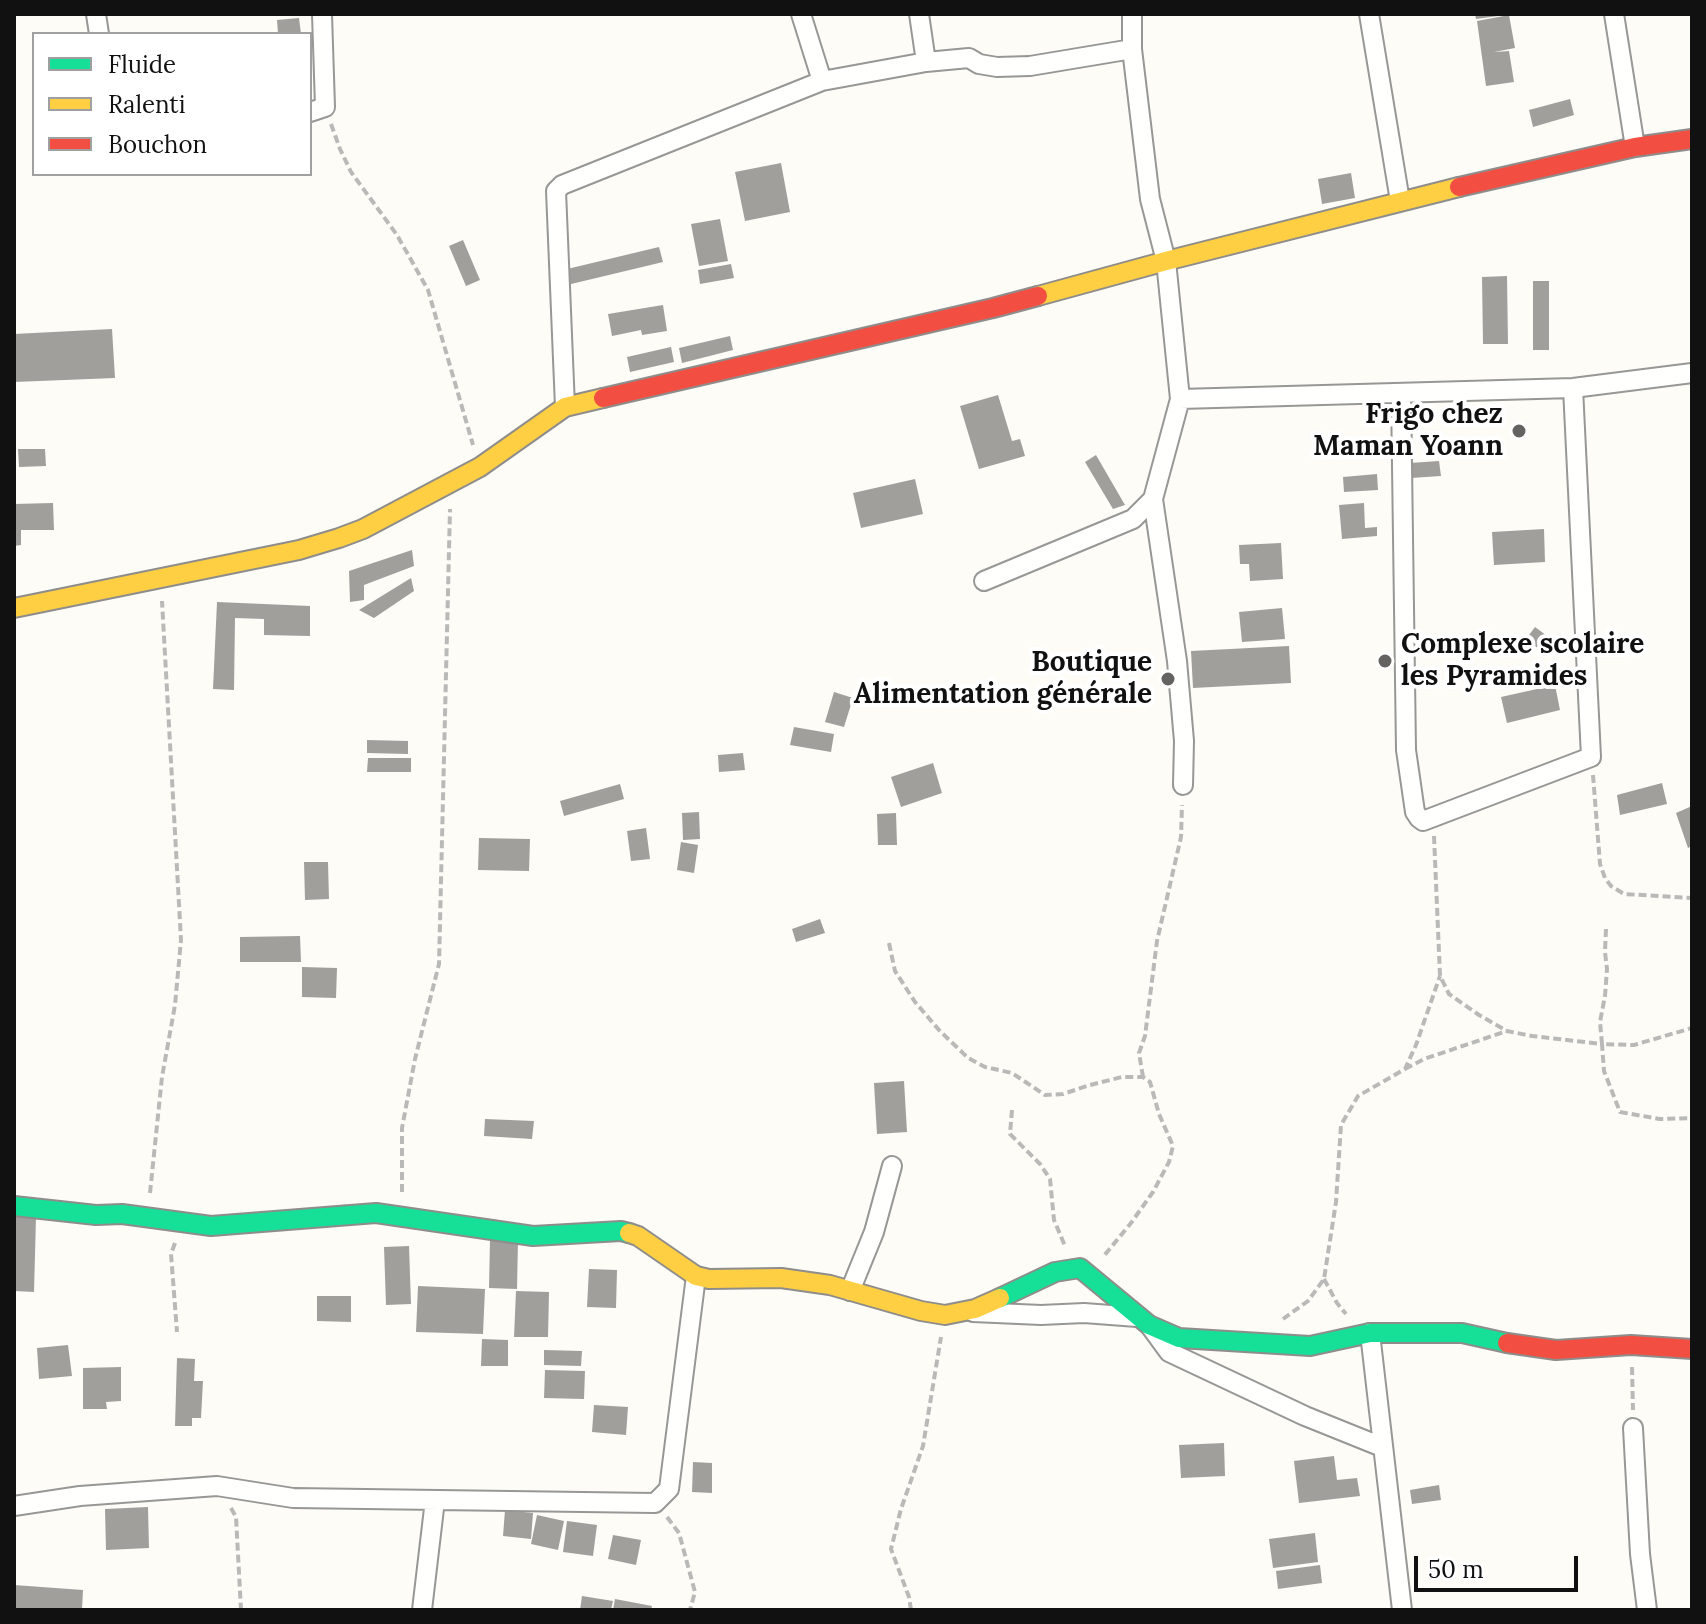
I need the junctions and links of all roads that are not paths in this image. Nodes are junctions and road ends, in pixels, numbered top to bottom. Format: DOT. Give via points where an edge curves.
graph roads {
  1 [pos="322,14"];
  2 [pos="801,14"];
  3 [pos="919,14"];
  4 [pos="1132,14"];
  5 [pos="1369,14"];
  6 [pos="1614,14"];
  7 [pos="1132,49"];
  8 [pos="926,62"];
  9 [pos="822,81"];
  10 [pos="317,110"];
  11 [pos="1692,139"];
  12 [pos="1635,147"];
  13 [pos="1400,201"];
  14 [pos="1166,261"];
  15 [pos="1692,373"];
  16 [pos="1573,388"];
  17 [pos="1401,394"];
  18 [pos="1180,399"];
  19 [pos="565,407"];
  20 [pos="1153,499"];
  21 [pos="984,581"];
  22 [pos="14,608"];
  23 [pos="1183,785"];
  24 [pos="892,1166"];
  25 [pos="14,1206"];
  26 [pos="696,1276"];
  27 [pos="850,1291"];
  28 [pos="952,1313"];
  29 [pos="1143,1321"];
  30 [pos="1370,1333"];
  31 [pos="1692,1349"];
  32 [pos="1633,1428"];
  33 [pos="1382,1447"];
  34 [pos="435,1500"];
  35 [pos="14,1506"];
  36 [pos="422,1610"];
  37 [pos="1402,1610"];
  38 [pos="1647,1610"];
  1 -- 10 [label="street"];
  2 -- 9 [label="street"];
  3 -- 8 [label="street"];
  4 -- 7 [label="street"];
  5 -- 13 [label="street"];
  6 -- 12 [label="street"];
  7 -- 8 [label="street" via="1030,66 997,67 969,58"];
  7 -- 14 [label="street" via="1150,199"];
  8 -- 9 [label="street"];
  9 -- 19 [label="street" via="556,191"];
  11 -- 12 [label="street"];
  12 -- 13 [label="street"];
  13 -- 14 [label="street"];
  14 -- 18 [label="street"];
  14 -- 19 [label="street" via="993,308"];
  15 -- 16 [label="street"];
  16 -- 17 [label="street"];
  16 -- 17 [label="street" via="1591,757 1423,821 1415,812 1406,750"];
  17 -- 18 [label="street"];
  18 -- 20 [label="street"];
  19 -- 22 [label="street" via="480,467 339,538"];
  20 -- 21 [label="street" via="1133,519"];
  20 -- 23 [label="street" via="1177,661"];
  24 -- 27 [label="street"];
  25 -- 26 [label="street" via="211,1226 376,1213 533,1236 621,1231 638,1236"];
  26 -- 27 [label="street" via="781,1278"];
  26 -- 34 [label="street" via="669,1489 655,1503"];
  27 -- 28 [label="street" via="921,1311"];
  28 -- 29 [label="street" via="1084,1313"];
  28 -- 29 [label="street" via="975,1309 1055,1272 1080,1268"];
  29 -- 30 [label="street" via="1179,1338 1263,1344 1310,1346"];
  29 -- 33 [label="street" via="1169,1352"];
  30 -- 31 [label="street" via="1462,1333 1556,1350 1631,1345"];
  30 -- 33 [label="street"];
  32 -- 38 [label="street"];
  33 -- 37 [label="street"];
  34 -- 35 [label="street" via="293,1498 217,1486"];
  34 -- 36 [label="street"];
}
